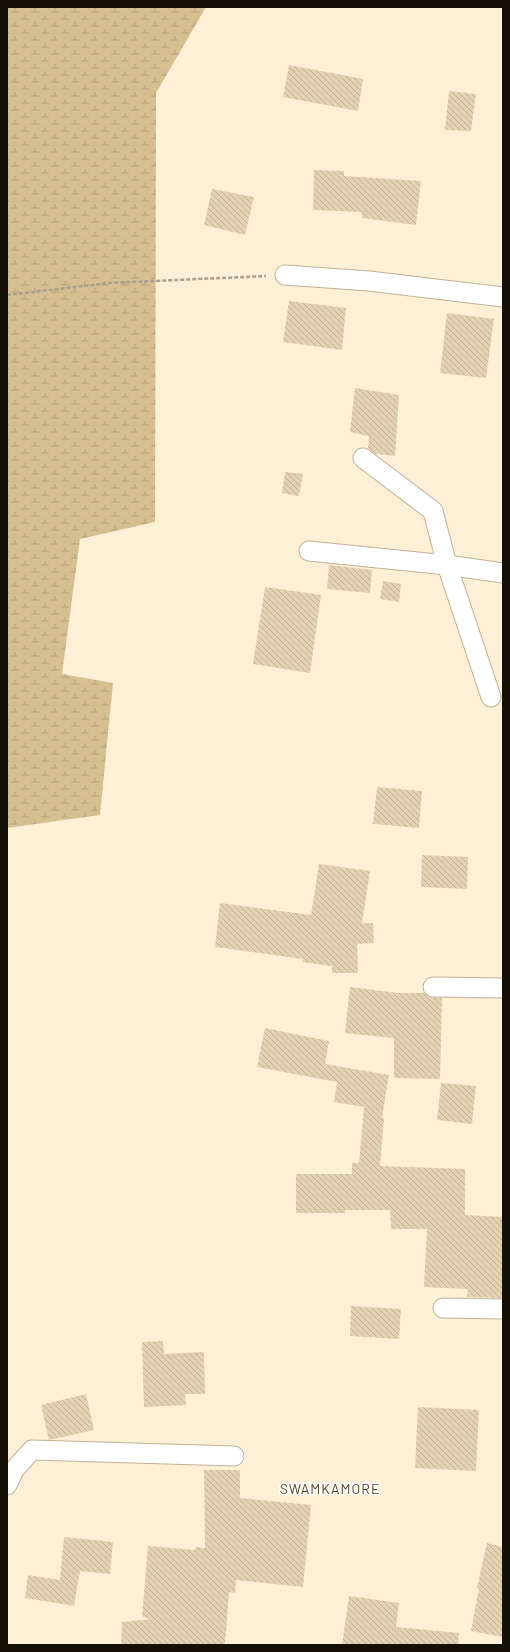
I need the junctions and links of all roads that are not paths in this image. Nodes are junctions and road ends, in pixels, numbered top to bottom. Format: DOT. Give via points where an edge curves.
graph roads {
  1 [pos="285,275"];
  2 [pos="503,297"];
  3 [pos="363,458"];
  4 [pos="309,551"];
  5 [pos="447,565"];
  6 [pos="503,572"];
  7 [pos="491,697"];
  8 [pos="433,987"];
  9 [pos="503,988"];
  10 [pos="443,1308"];
  11 [pos="503,1309"];
  12 [pos="234,1456"];
  13 [pos="7,1485"];
  1 -- 2 [label="street" via="370,280"];
  3 -- 5 [label="street" via="433,511"];
  4 -- 5 [label="street"];
  5 -- 6 [label="street"];
  5 -- 7 [label="street"];
  8 -- 9 [label="street"];
  10 -- 11 [label="street"];
  12 -- 13 [label="street" via="32,1450 14,1470"];
}
